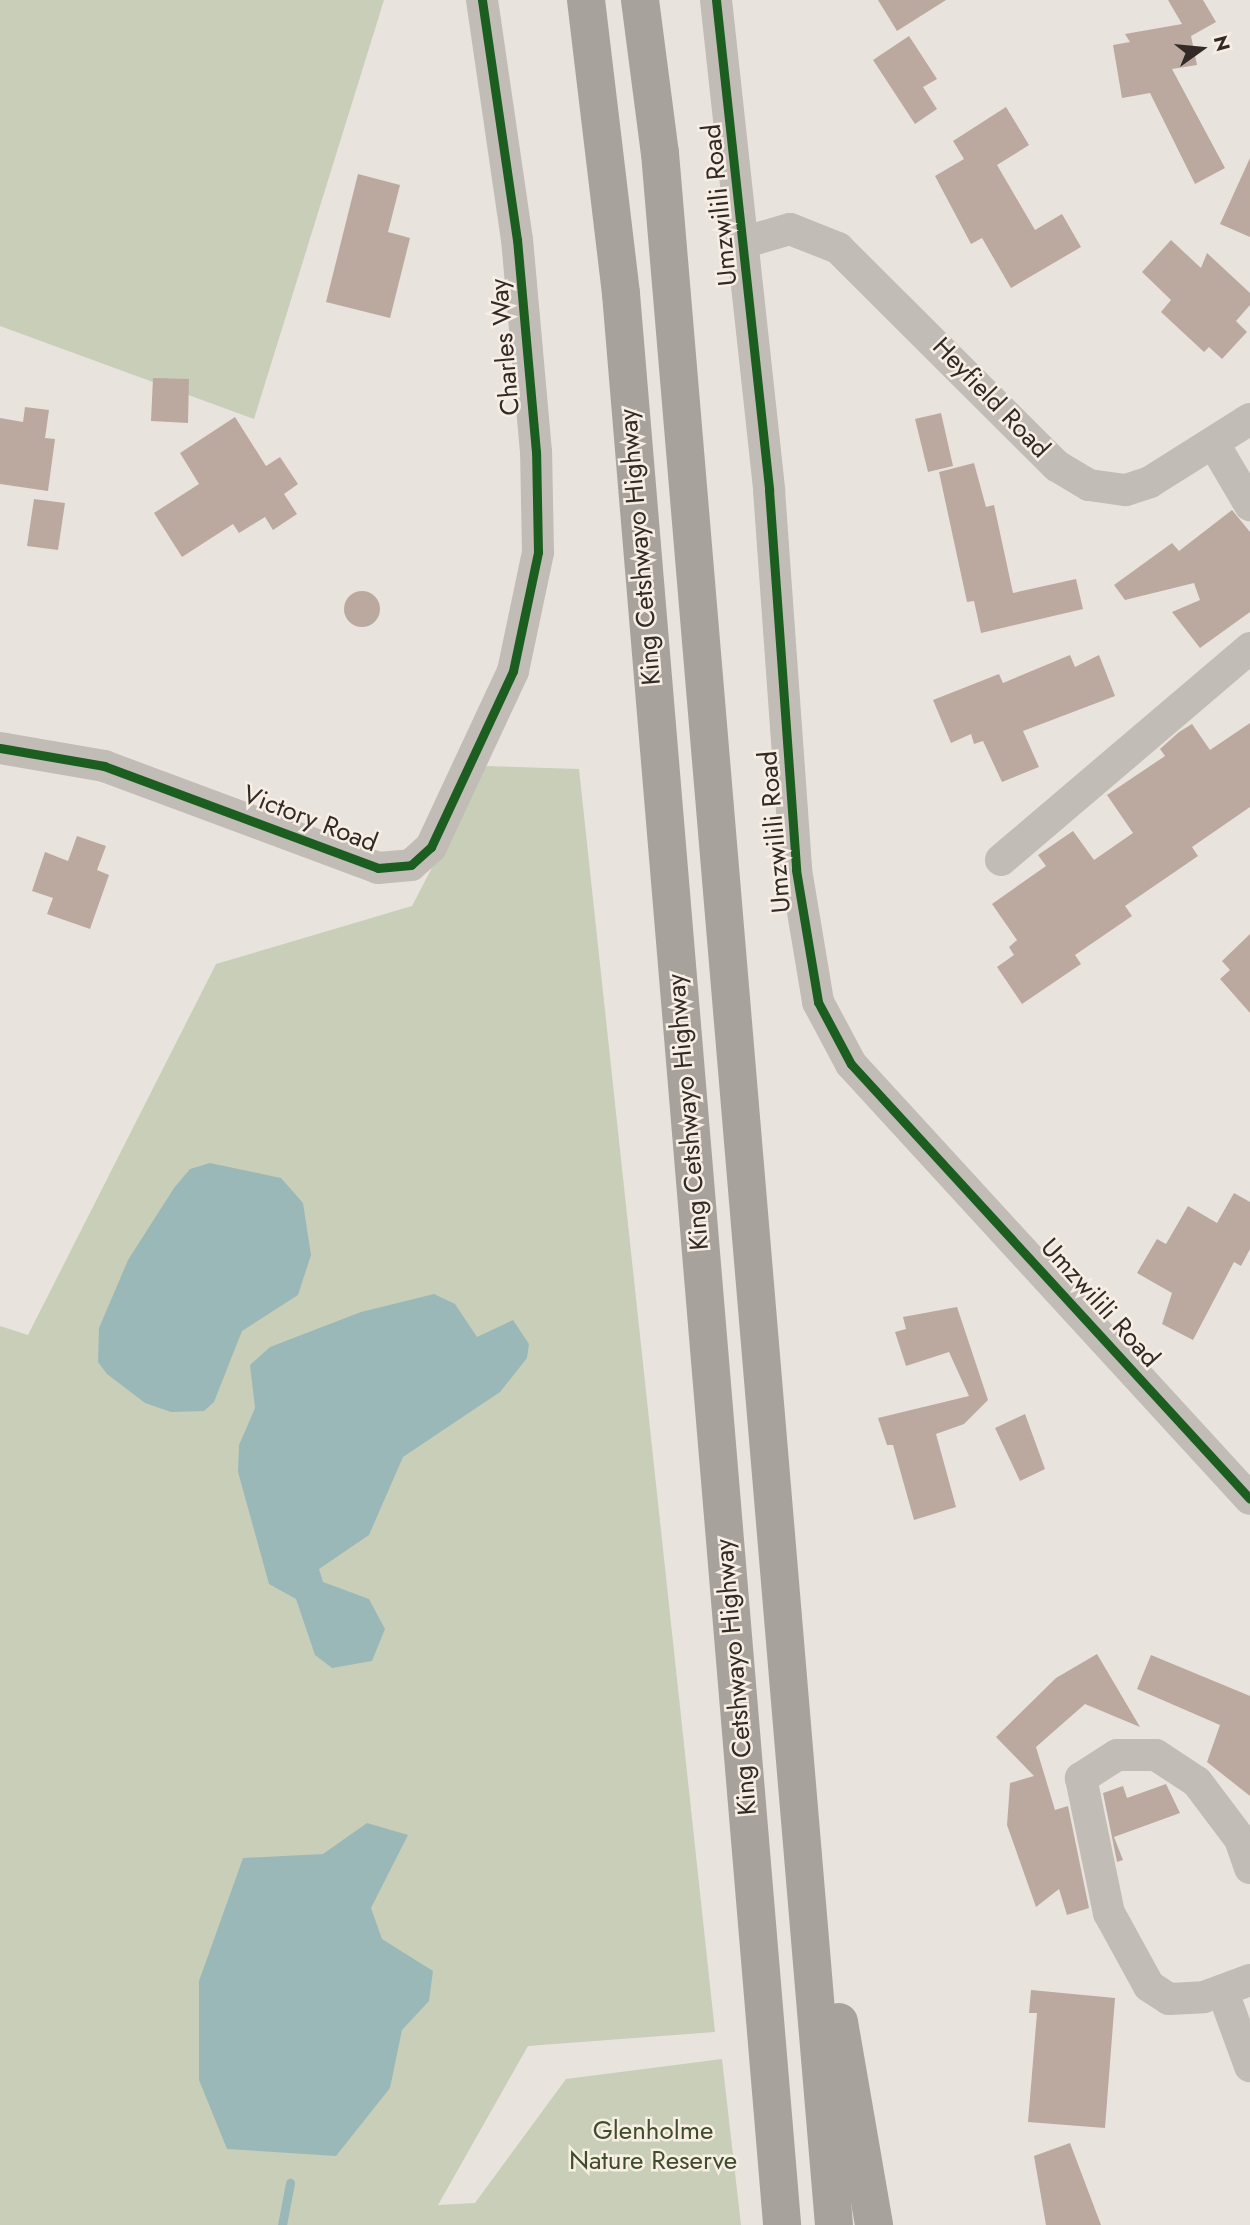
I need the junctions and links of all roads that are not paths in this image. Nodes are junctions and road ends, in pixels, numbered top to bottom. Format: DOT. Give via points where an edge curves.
graph roads {
  1 [pos="482,0"];
  2 [pos="586,0"];
  3 [pos="640,0"];
  4 [pos="716,0"];
  5 [pos="745,243"];
  6 [pos="1250,419"];
  7 [pos="1214,444"];
  8 [pos="1250,505"];
  9 [pos="1250,648"];
  10 [pos="505,688"];
  11 [pos="0,748"];
  12 [pos="1001,860"];
  13 [pos="1250,1499"];
  14 [pos="796,1768"];
  15 [pos="1250,1868"];
  16 [pos="1237,1986"];
  17 [pos="1250,2066"];
  18 [pos="782,2225"];
  19 [pos="834,2225"];
  20 [pos="874,2225"];
  1 -- 10 [label="street, Charles Way" via="517,240 540,504 536,572"];
  2 -- 18 [label="highway, King Cetshwayo Highway" via="621,294"];
  3 -- 14 [label="highway, King Cetshwayo Highway" via="660,153"];
  4 -- 5 [label="street, Umzwilili Road"];
  5 -- 7 [label="street, Heyfield Road" via="790,229 838,248 1057,466 1089,485 1135,488"];
  5 -- 13 [label="street, Umzwilili Road" via="782,632 796,870 809,965 829,1030 851,1063"];
  6 -- 7 [label="street, Heyfield Road"];
  7 -- 8 [label="street"];
  9 -- 12 [label="street"];
  10 -- 11 [label="street, Victory Road" via="431,848 411,865 389,870 104,766"];
  14 -- 19 [label="highway, King Cetshwayo Highway"];
  14 -- 20 [label="highway"];
  15 -- 16 [label="street" via="1240,1839 1197,1782 1156,1755 1117,1755 1081,1779 1108,1913 1149,1986 1169,1999"];
  16 -- 17 [label="street"];
}
